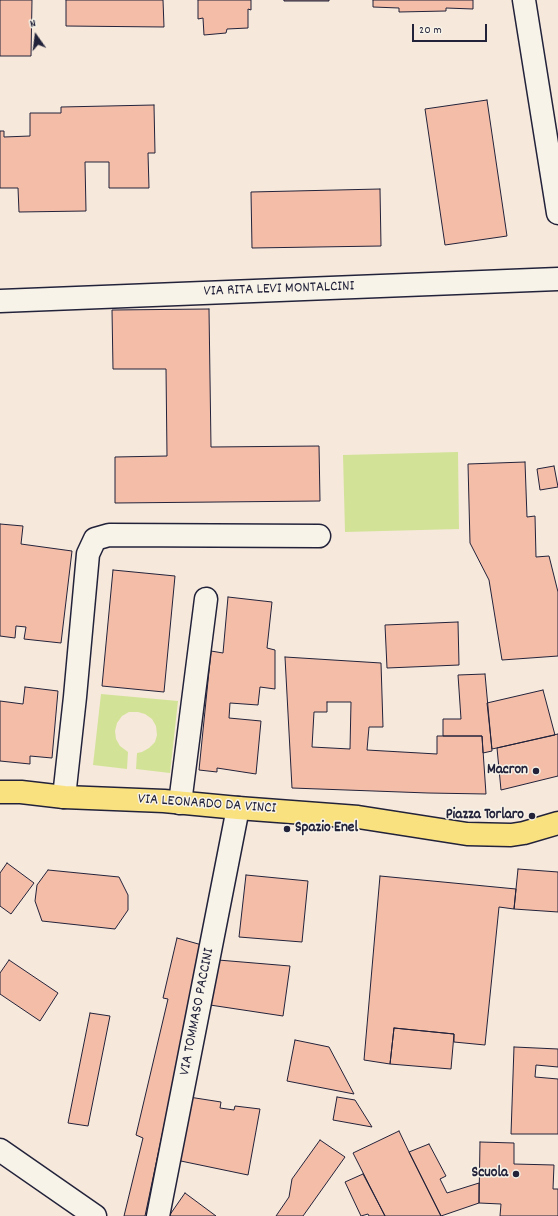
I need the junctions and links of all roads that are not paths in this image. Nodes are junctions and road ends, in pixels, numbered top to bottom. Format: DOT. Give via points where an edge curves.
graph roads {
  1 [pos="524,0"];
  2 [pos="554,156"];
  3 [pos="558,213"];
  4 [pos="558,279"];
  5 [pos="0,301"];
  6 [pos="319,536"];
  7 [pos="206,599"];
  8 [pos="0,784"];
  9 [pos="10,792"];
  10 [pos="64,797"];
  11 [pos="180,803"];
  12 [pos="238,808"];
  13 [pos="558,823"];
  14 [pos="0,1150"];
  15 [pos="94,1216"];
  16 [pos="158,1216"];
  1 -- 2 [label="street"];
  2 -- 3 [label="street"];
  4 -- 5 [label="street, VIA RITA LEVI MONTALCINI"];
  6 -- 10 [label="street" via="109,535 95,539 88,554"];
  7 -- 11 [label="street"];
  8 -- 9 [label="main road, VIA LEONARDO DA VINCI"];
  9 -- 10 [label="main road, VIA LEONARDO DA VINCI"];
  10 -- 11 [label="main road, VIA LEONARDO DA VINCI"];
  11 -- 12 [label="main road, VIA LEONARDO DA VINCI"];
  12 -- 13 [label="main road, VIA LEONARDO DA VINCI" via="358,817 467,834 511,835"];
  12 -- 16 [label="street, VIA TOMMASO PACCINI"];
  14 -- 15 [label="street"];
}
